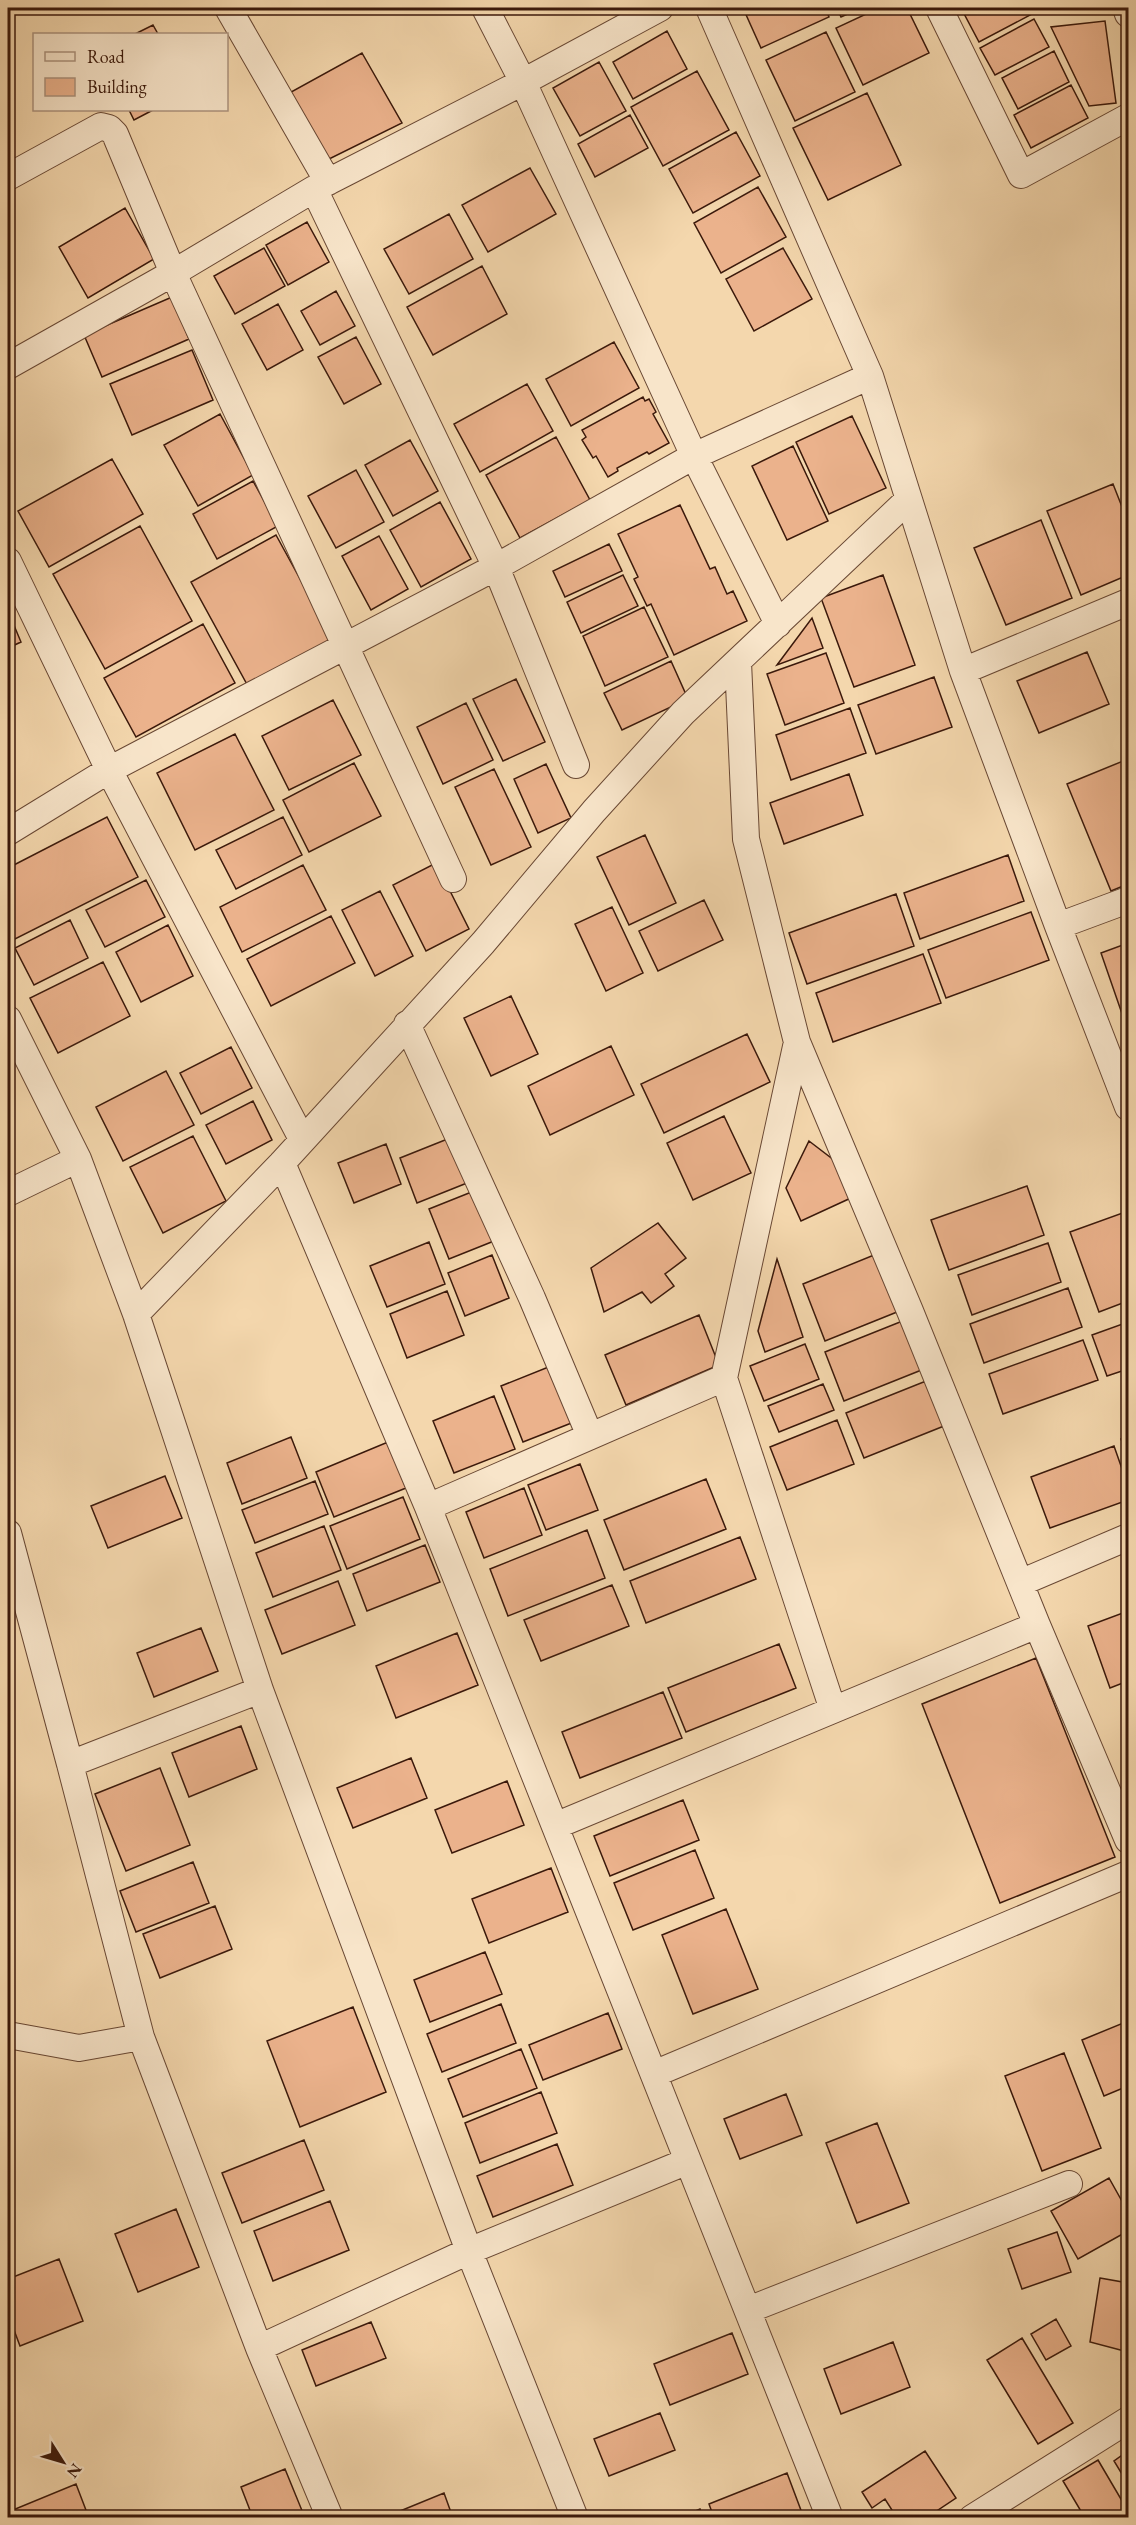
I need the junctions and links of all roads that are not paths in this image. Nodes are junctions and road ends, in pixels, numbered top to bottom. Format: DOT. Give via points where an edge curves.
graph roads {
  1 [pos="228,8"];
  2 [pos="485,8"];
  3 [pos="660,8"];
  4 [pos="709,8"];
  5 [pos="939,8"];
  6 [pos="1126,8"];
  7 [pos="1128,14"];
  8 [pos="523,82"];
  9 [pos="1128,117"];
  10 [pos="8,177"];
  11 [pos="321,186"];
  12 [pos="173,273"];
  13 [pos="8,366"];
  14 [pos="870,376"];
  15 [pos="694,456"];
  16 [pos="908,500"];
  17 [pos="8,561"];
  18 [pos="496,567"];
  19 [pos="1128,602"];
  20 [pos="778,624"];
  21 [pos="344,646"];
  22 [pos="738,662"];
  23 [pos="963,670"];
  24 [pos="576,765"];
  25 [pos="109,770"];
  26 [pos="8,832"];
  27 [pos="453,879"];
  28 [pos="1128,900"];
  29 [pos="1058,927"];
  30 [pos="8,1019"];
  31 [pos="407,1024"];
  32 [pos="797,1041"];
  33 [pos="1128,1107"];
  34 [pos="302,1139"];
  35 [pos="78,1159"];
  36 [pos="282,1163"];
  37 [pos="8,1193"];
  38 [pos="136,1314"];
  39 [pos="724,1378"];
  40 [pos="590,1436"];
  41 [pos="428,1507"];
  42 [pos="8,1533"];
  43 [pos="1128,1537"];
  44 [pos="1020,1583"];
  45 [pos="1037,1625"];
  46 [pos="260,1690"];
  47 [pos="833,1710"];
  48 [pos="70,1764"];
  49 [pos="555,1827"];
  50 [pos="1128,1840"];
  51 [pos="1128,1874"];
  52 [pos="8,2035"];
  53 [pos="141,2037"];
  54 [pos="654,2074"];
  55 [pos="688,2161"];
  56 [pos="1069,2184"];
  57 [pos="470,2251"];
  58 [pos="747,2310"];
  59 [pos="259,2348"];
  60 [pos="1128,2420"];
  61 [pos="330,2517"];
  62 [pos="575,2517"];
  63 [pos="830,2517"];
  64 [pos="972,2517"];
  1 -- 11 [label="street"];
  2 -- 8 [label="street"];
  3 -- 8 [label="street"];
  4 -- 14 [label="street"];
  5 -- 9 [label="street" via="1021,175"];
  6 -- 7 [label="street"];
  8 -- 11 [label="street"];
  8 -- 15 [label="street"];
  10 -- 12 [label="street" via="101,126 109,128 115,134"];
  11 -- 12 [label="street"];
  11 -- 18 [label="street"];
  12 -- 13 [label="street"];
  12 -- 21 [label="street"];
  14 -- 15 [label="street"];
  14 -- 16 [label="street"];
  15 -- 18 [label="street"];
  15 -- 20 [label="street"];
  16 -- 20 [label="street"];
  16 -- 23 [label="street"];
  17 -- 25 [label="street"];
  18 -- 21 [label="street"];
  18 -- 24 [label="street"];
  19 -- 23 [label="street"];
  20 -- 22 [label="street"];
  21 -- 25 [label="street"];
  21 -- 27 [label="street"];
  22 -- 31 [label="street" via="675,721 483,943"];
  22 -- 32 [label="street" via="746,839"];
  23 -- 29 [label="street"];
  25 -- 26 [label="street"];
  25 -- 34 [label="street"];
  28 -- 29 [label="street"];
  29 -- 33 [label="street"];
  30 -- 35 [label="street"];
  31 -- 34 [label="street"];
  31 -- 40 [label="street" via="532,1298"];
  32 -- 39 [label="street"];
  32 -- 44 [label="street"];
  34 -- 36 [label="street"];
  35 -- 37 [label="street"];
  35 -- 38 [label="street"];
  36 -- 38 [label="street"];
  36 -- 41 [label="street"];
  38 -- 46 [label="street"];
  39 -- 40 [label="street"];
  39 -- 47 [label="street"];
  40 -- 41 [label="street"];
  41 -- 49 [label="street"];
  42 -- 48 [label="street"];
  43 -- 44 [label="street"];
  44 -- 45 [label="street"];
  45 -- 47 [label="street"];
  45 -- 50 [label="street"];
  46 -- 48 [label="street"];
  46 -- 57 [label="street"];
  47 -- 49 [label="street"];
  48 -- 53 [label="street"];
  49 -- 54 [label="street"];
  51 -- 54 [label="street"];
  52 -- 53 [label="street" via="79,2048"];
  53 -- 59 [label="street"];
  54 -- 55 [label="street"];
  55 -- 57 [label="street"];
  55 -- 58 [label="street"];
  56 -- 58 [label="street"];
  57 -- 59 [label="street"];
  57 -- 62 [label="street"];
  58 -- 63 [label="street"];
  59 -- 61 [label="street"];
  60 -- 64 [label="street"];
}
